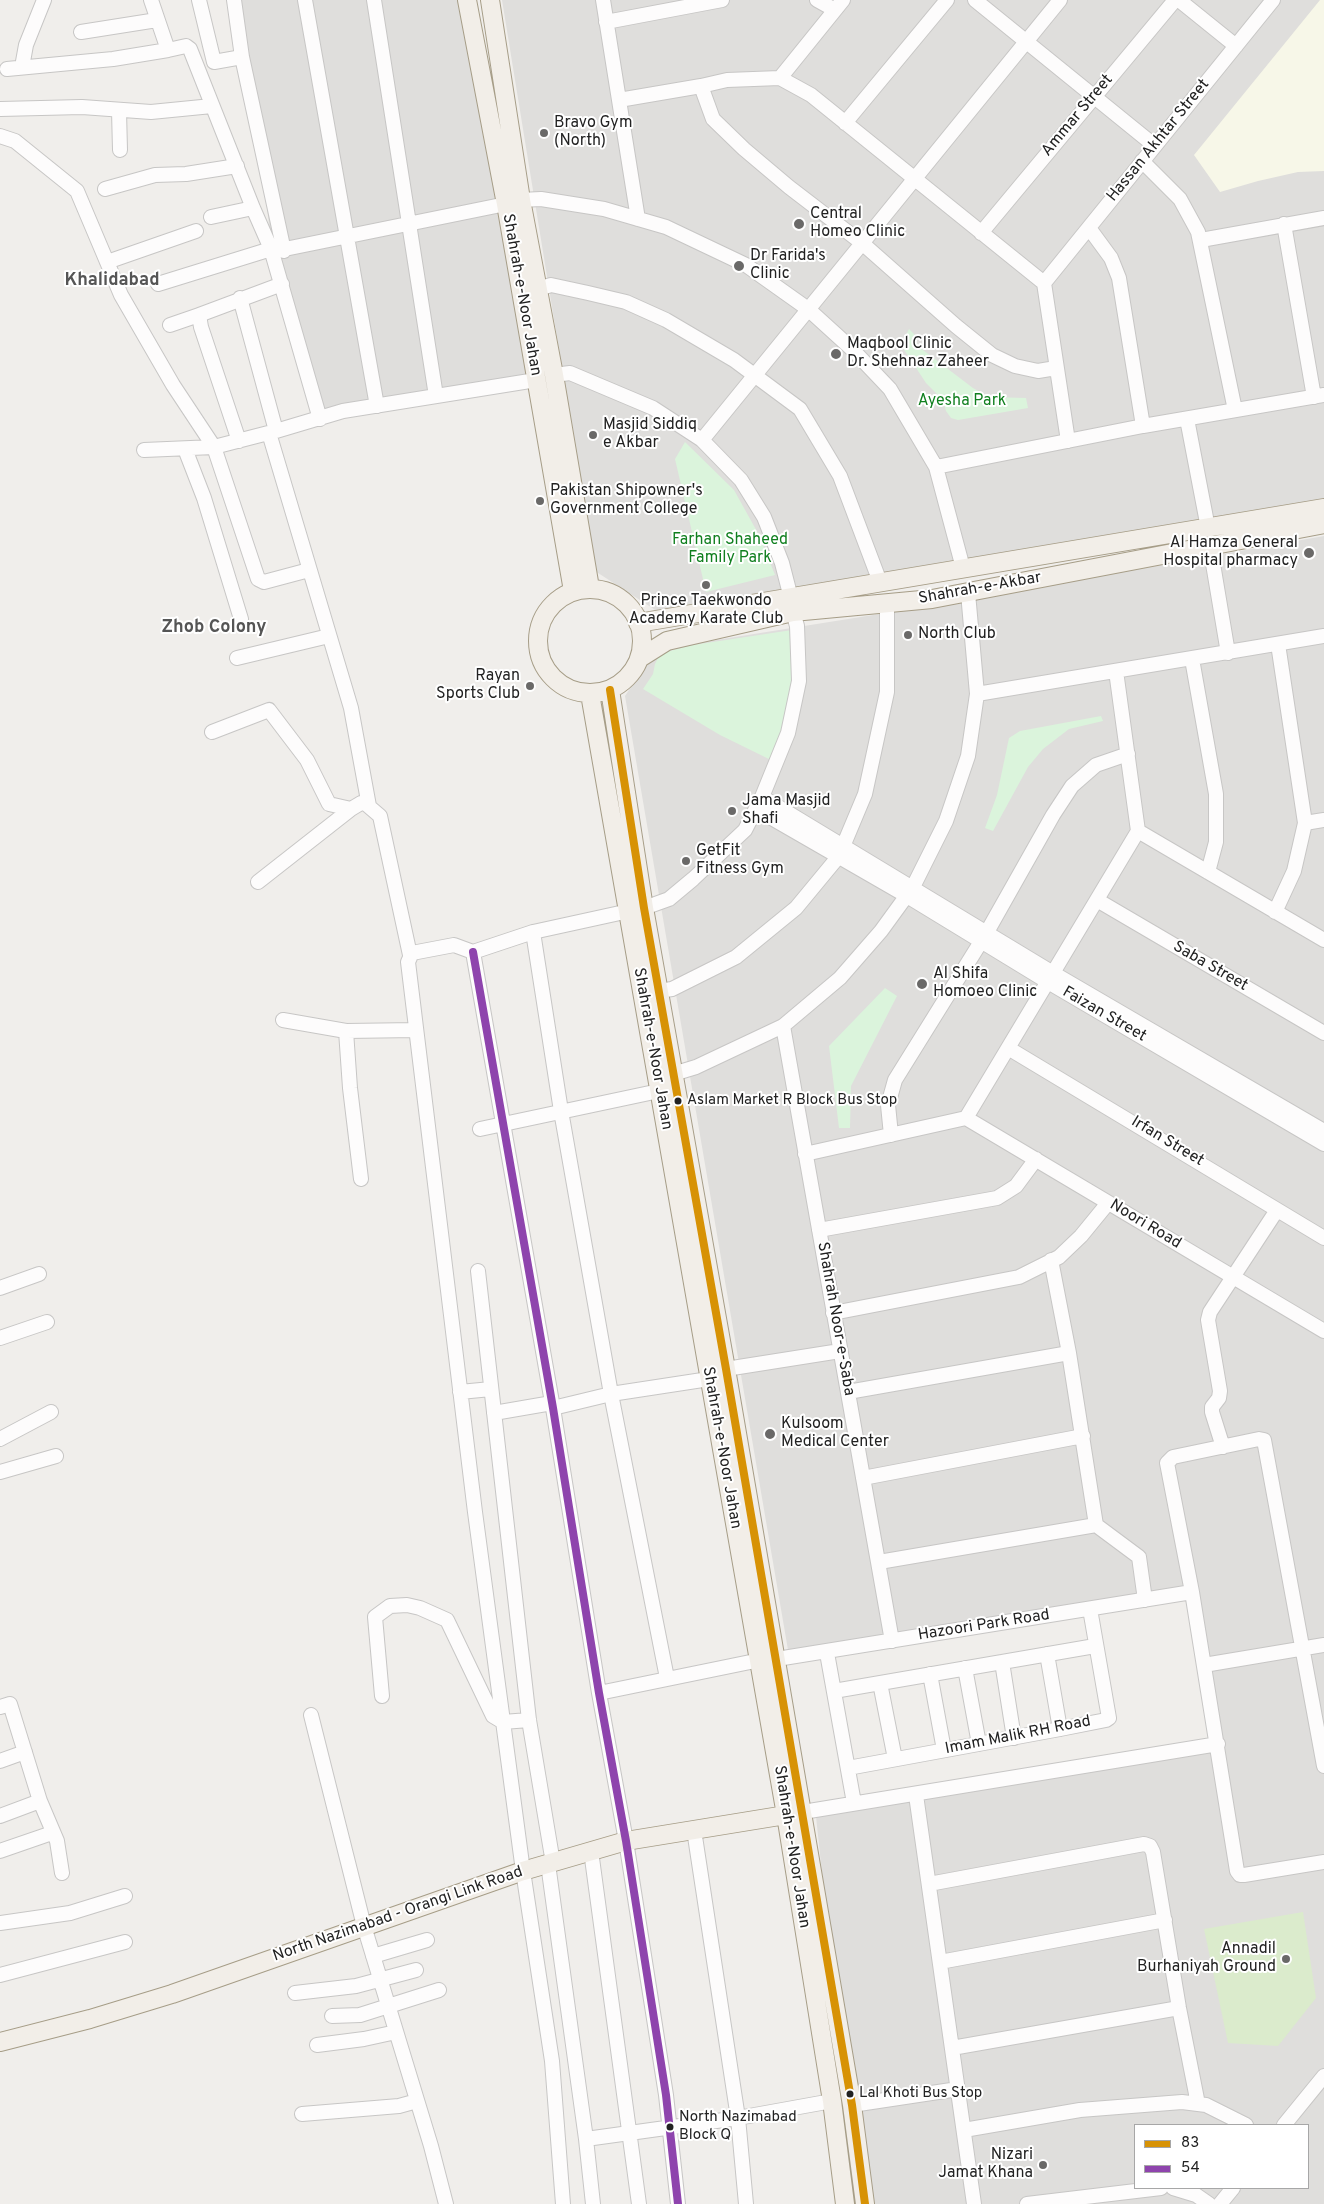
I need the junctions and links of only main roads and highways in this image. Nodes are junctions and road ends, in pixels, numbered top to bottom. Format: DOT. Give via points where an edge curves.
graph roads {
  1 [pos="467,0"];
  2 [pos="490,0"];
  3 [pos="514,202"];
  4 [pos="1324,508"];
  5 [pos="1324,524"];
  6 [pos="590,588"];
  7 [pos="573,592"];
  8 [pos="792,605"];
  9 [pos="638,623"];
  10 [pos="640,658"];
  11 [pos="610,690"];
  12 [pos="590,694"];
  13 [pos="636,910"];
  14 [pos="683,1121"];
  15 [pos="665,1125"];
  16 [pos="754,1528"];
  17 [pos="736,1531"];
  18 [pos="768,1660"];
  19 [pos="794,1814"];
  20 [pos="0,2042"];
  21 [pos="863,2185"];
  22 [pos="844,2186"];
  23 [pos="845,2204"];
  24 [pos="865,2204"];
  1 -- 3 [label="main road, Shahrah-e-Noor Jahan"];
  2 -- 3 [label="main road, Shahrah-e-Noor Jahan"];
  3 -- 6 [label="main road, Shahrah-e-Noor Jahan" via="538,289"];
  3 -- 7 [label="main road, Shahrah-e-Noor Jahan" via="536,380"];
  4 -- 8 [label="main road, Shahrah-e-Akbar" via="880,582"];
  5 -- 8 [label="main road, Shahrah-e-Akbar" via="932,600"];
  6 -- 7 [label="main road"];
  6 -- 9 [label="main road" via="602,589 623,599 631,607"];
  7 -- 12 [label="main road" via="550,608 540,627 538,648 553,679 579,694"];
  8 -- 9 [label="main road, Shahrah-e-Akbar"];
  8 -- 10 [label="main road, Shahrah-e-Akbar" via="668,641"];
  9 -- 10 [label="main road" via="643,644"];
  10 -- 11 [label="main road" via="632,673"];
  11 -- 12 [label="main road"];
  11 -- 13 [label="main road, Shahrah-e-Noor Jahan"];
  12 -- 13 [label="main road, Shahrah-e-Noor Jahan"];
  13 -- 14 [label="main road, Shahrah-e-Noor Jahan" via="659,991"];
  13 -- 15 [label="main road, Shahrah-e-Noor Jahan"];
  14 -- 15 [label="main road"];
  14 -- 16 [label="main road, Shahrah-e-Noor Jahan"];
  15 -- 17 [label="main road, Shahrah-e-Noor Jahan"];
  16 -- 17 [label="main road"];
  16 -- 18 [label="main road, Shahrah-e-Noor Jahan"];
  17 -- 18 [label="main road, Shahrah-e-Noor Jahan"];
  18 -- 19 [label="main road, Shahrah-e-Noor Jahan"];
  19 -- 20 [label="main road, North Nazimabad - Orangi Link Road" via="626,1841 591,1851 523,1871 172,1994"];
  19 -- 21 [label="main road, Shahrah-e-Noor Jahan" via="852,2104"];
  19 -- 22 [label="main road, Shahrah-e-Noor Jahan"];
  21 -- 22 [label="main road"];
  21 -- 24 [label="main road, Shahrah-e-Noor Jahan"];
  22 -- 23 [label="main road, Shahrah-e-Noor Jahan"];
}
